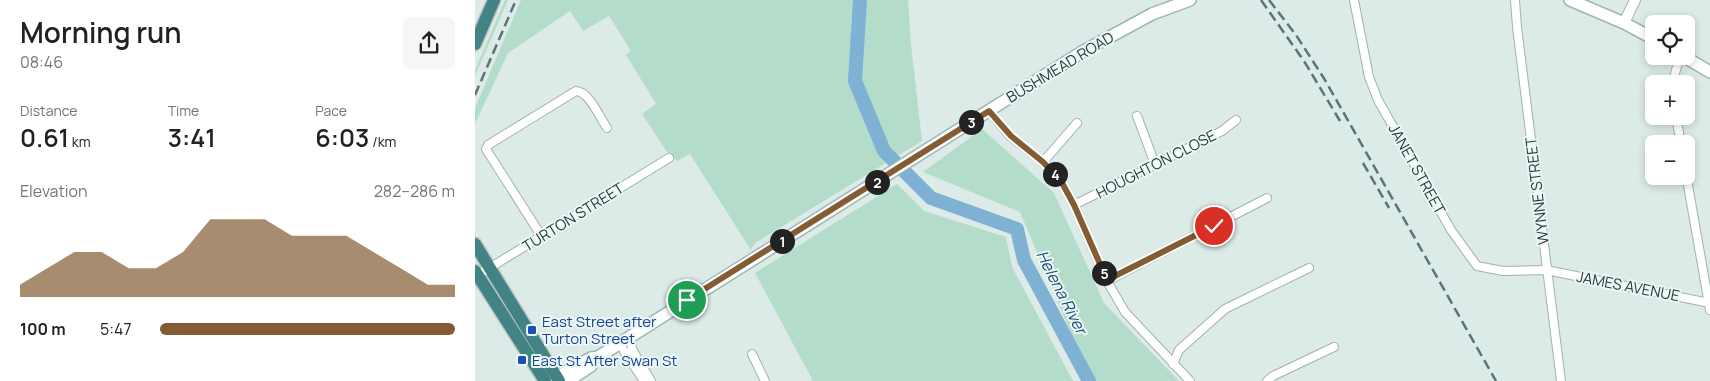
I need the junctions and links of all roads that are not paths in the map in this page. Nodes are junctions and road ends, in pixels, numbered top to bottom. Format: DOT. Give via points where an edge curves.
graph roads {
  1 [pos="485,0"];
  2 [pos="494,0"];
  3 [pos="1190,0"];
  4 [pos="1353,0"];
  5 [pos="1515,0"];
  6 [pos="1570,0"];
  7 [pos="1635,0"];
  8 [pos="1624,23"];
  9 [pos="475,25"];
  10 [pos="1645,35"];
  11 [pos="475,44"];
  12 [pos="1695,64"];
  13 [pos="1710,72"];
  14 [pos="989,111"];
  15 [pos="1137,116"];
  16 [pos="1236,120"];
  17 [pos="1077,123"];
  18 [pos="607,128"];
  19 [pos="669,158"];
  20 [pos="1043,162"];
  21 [pos="1155,164"];
  22 [pos="1688,185"];
  23 [pos="1267,198"];
  24 [pos="1074,205"];
  25 [pos="541,237"];
  26 [pos="475,244"];
  27 [pos="490,268"];
  28 [pos="1309,268"];
  29 [pos="1546,270"];
  30 [pos="476,273"];
  31 [pos="1107,280"];
  32 [pos="1710,306"];
  33 [pos="630,336"];
  34 [pos="619,343"];
  35 [pos="1334,347"];
  36 [pos="752,354"];
  37 [pos="1173,364"];
  38 [pos="556,380"];
  39 [pos="762,380"];
  40 [pos="644,381"];
  41 [pos="651,381"];
  42 [pos="1190,381"];
  43 [pos="1267,381"];
  44 [pos="1561,381"];
  1 -- 9 [label="highway"];
  2 -- 11 [label="highway"];
  3 -- 14 [label="main road, BUSHMEAD ROAD" via="1151,14 1115,33"];
  4 -- 29 [label="street, JANET STREET" via="1369,77 1378,100 1451,230 1477,266 1503,271"];
  5 -- 29 [label="street, WYNNE STREET"];
  6 -- 8 [label="main road"];
  7 -- 8 [label="street"];
  8 -- 10 [label="main road"];
  12 -- 13 [label="main road"];
  14 -- 20 [label="street" via="1011,136"];
  14 -- 33 [label="main road, BUSHMEAD ROAD"];
  15 -- 21 [label="street"];
  16 -- 21 [label="street, HOUGHTON CLOSE" via="1222,131"];
  17 -- 20 [label="street"];
  18 -- 25 [label="street" via="587,96 580,91 571,93 486,149"];
  19 -- 25 [label="street, TURTON STREET"];
  20 -- 24 [label="street" via="1061,181"];
  21 -- 24 [label="street, HOUGHTON CLOSE"];
  22 -- 32 [label="street"];
  23 -- 31 [label="street"];
  24 -- 31 [label="street"];
  25 -- 27 [label="street, TURTON STREET"];
  26 -- 27 [label="highway"];
  27 -- 30 [label="street, TURTON STREET"];
  27 -- 38 [label="highway"];
  28 -- 37 [label="street" via="1225,309 1179,350"];
  29 -- 32 [label="street, JAMES AVENUE"];
  29 -- 44 [label="street, WYNNE STREET"];
  30 -- 38 [label="highway"];
  31 -- 37 [label="street" via="1125,312"];
  33 -- 34 [label="main road, BUSHMEAD ROAD"];
  33 -- 41 [label="street" via="632,349"];
  34 -- 38 [label="main road, BUSHMEAD ROAD"];
  34 -- 40 [label="street"];
  35 -- 43 [label="street"];
  36 -- 39 [label="street"];
  37 -- 42 [label="street"];
}
